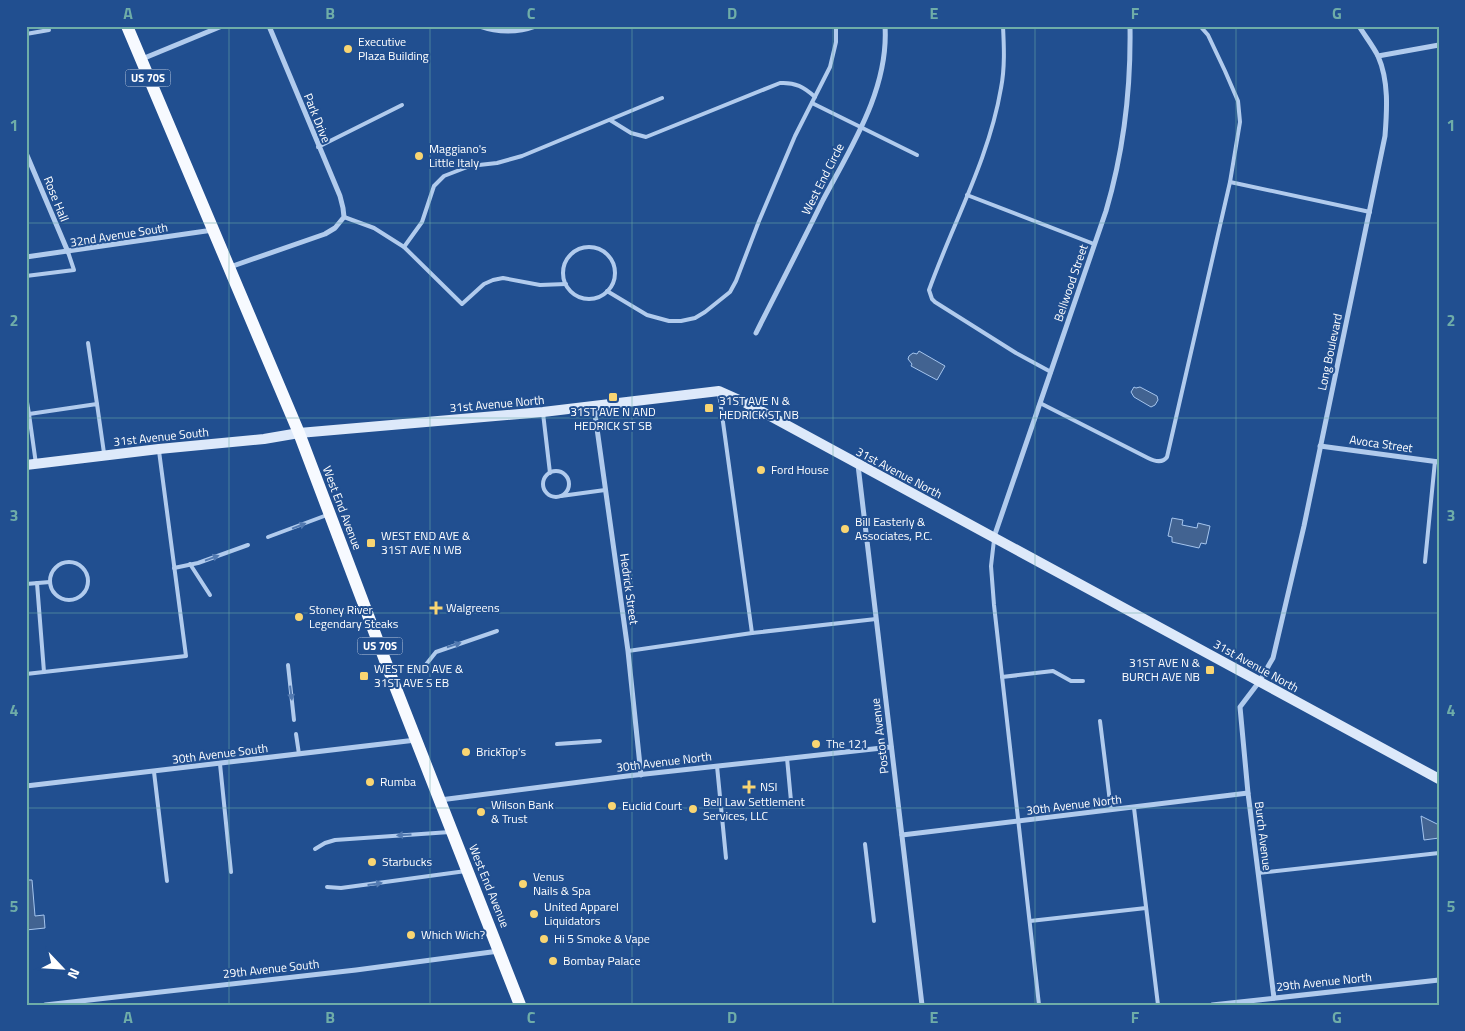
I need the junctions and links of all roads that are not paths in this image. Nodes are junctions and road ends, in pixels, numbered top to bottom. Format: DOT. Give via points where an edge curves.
graph roads {
  1 [pos="127,26"];
  2 [pos="222,26"];
  3 [pos="269,26"];
  4 [pos="479,26"];
  5 [pos="536,26"];
  6 [pos="836,26"];
  7 [pos="886,26"];
  8 [pos="1003,26"];
  9 [pos="1130,26"];
  10 [pos="1200,26"];
  11 [pos="1359,26"];
  12 [pos="49,30"];
  13 [pos="26,34"];
  14 [pos="1439,45"];
  15 [pos="1378,56"];
  16 [pos="140,60"];
  17 [pos="815,97"];
  18 [pos="662,98"];
  19 [pos="812,104"];
  20 [pos="402,105"];
  21 [pos="610,120"];
  22 [pos="860,128"];
  23 [pos="318,147"];
  24 [pos="26,153"];
  25 [pos="916,155"];
  26 [pos="1230,182"];
  27 [pos="967,195"];
  28 [pos="1370,212"];
  29 [pos="344,217"];
  30 [pos="214,230"];
  31 [pos="1094,244"];
  32 [pos="404,247"];
  33 [pos="68,252"];
  34 [pos="26,257"];
  35 [pos="230,267"];
  36 [pos="26,276"];
  37 [pos="566,284"];
  38 [pos="607,291"];
  39 [pos="756,333"];
  40 [pos="88,343"];
  41 [pos="1051,372"];
  42 [pos="719,391"];
  43 [pos="26,396"];
  44 [pos="1040,403"];
  45 [pos="97,404"];
  46 [pos="594,407"];
  47 [pos="543,412"];
  48 [pos="29,414"];
  49 [pos="299,433"];
  50 [pos="1320,446"];
  51 [pos="159,449"];
  52 [pos="104,456"];
  53 [pos="1437,462"];
  54 [pos="31,465"];
  55 [pos="858,465"];
  56 [pos="550,473"];
  57 [pos="605,490"];
  58 [pos="556,497"];
  59 [pos="330,514"];
  60 [pos="268,537"];
  61 [pos="994,538"];
  62 [pos="248,545"];
  63 [pos="1425,562"];
  64 [pos="190,564"];
  65 [pos="174,568"];
  66 [pos="50,582"];
  67 [pos="37,583"];
  68 [pos="26,584"];
  69 [pos="210,595"];
  70 [pos="876,619"];
  71 [pos="498,631"];
  72 [pos="752,633"];
  73 [pos="628,651"];
  74 [pos="288,665"];
  75 [pos="44,672"];
  76 [pos="420,672"];
  77 [pos="26,674"];
  78 [pos="1002,677"];
  79 [pos="1083,681"];
  80 [pos="1259,682"];
  81 [pos="294,720"];
  82 [pos="1100,721"];
  83 [pos="296,734"];
  84 [pos="416,740"];
  85 [pos="600,741"];
  86 [pos="557,744"];
  87 [pos="891,747"];
  88 [pos="299,754"];
  89 [pos="787,758"];
  90 [pos="220,764"];
  91 [pos="716,766"];
  92 [pos="154,772"];
  93 [pos="641,775"];
  94 [pos="1439,779"];
  95 [pos="26,786"];
  96 [pos="1248,793"];
  97 [pos="440,800"];
  98 [pos="791,801"];
  99 [pos="1134,808"];
  100 [pos="1111,810"];
  101 [pos="1019,821"];
  102 [pos="452,831"];
  103 [pos="902,835"];
  104 [pos="865,844"];
  105 [pos="315,849"];
  106 [pos="1439,853"];
  107 [pos="726,858"];
  108 [pos="469,871"];
  109 [pos="231,872"];
  110 [pos="1258,873"];
  111 [pos="167,881"];
  112 [pos="327,887"];
  113 [pos="1146,908"];
  114 [pos="874,921"];
  115 [pos="1030,921"];
  116 [pos="500,951"];
  117 [pos="1439,980"];
  118 [pos="1274,998"];
  119 [pos="45,1005"];
  120 [pos="520,1005"];
  121 [pos="922,1005"];
  122 [pos="1039,1005"];
  123 [pos="1158,1005"];
  124 [pos="1212,1005"];
  1 -- 16 [label="main road, West End Avenue / US 70S"];
  2 -- 16 [label="street"];
  3 -- 23 [label="street, Park Drive"];
  4 -- 5 [label="street" via="506,32"];
  6 -- 17 [label="lane" via="832,61"];
  7 -- 22 [label="street, West End Circle" via="880,77"];
  8 -- 27 [label="lane" via="1003,68 998,102"];
  9 -- 31 [label="street, Bellwood Street" via="1129,88 1122,145 1116,177"];
  10 -- 26 [label="lane" via="1212,42 1240,111"];
  11 -- 15 [label="street, Long Boulevard"];
  12 -- 13 [label="lane"];
  14 -- 15 [label="street"];
  15 -- 28 [label="street, Long Boulevard" via="1384,76 1385,136"];
  16 -- 30 [label="main road, West End Avenue / US 70S"];
  17 -- 19 [label="lane"];
  17 -- 21 [label="lane" via="795,83 780,83 646,137 631,133"];
  18 -- 21 [label="lane"];
  19 -- 22 [label="lane"];
  19 -- 38 [label="lane" via="795,136 736,281 721,301 694,318 669,321 647,315"];
  20 -- 23 [label="lane"];
  21 -- 32 [label="lane" via="522,156 497,164 470,166 444,176 434,186 422,222"];
  22 -- 25 [label="lane"];
  22 -- 39 [label="street, West End Circle"];
  23 -- 29 [label="street, Park Drive" via="342,202"];
  24 -- 33 [label="street, Rose Hall"];
  26 -- 28 [label="lane"];
  26 -- 44 [label="lane" via="1164,460 1148,458"];
  27 -- 31 [label="lane"];
  27 -- 41 [label="lane" via="930,284 929,295 1016,353"];
  28 -- 50 [label="street, Long Boulevard"];
  29 -- 32 [label="lane" via="374,228"];
  29 -- 35 [label="street" via="325,234"];
  30 -- 33 [label="street, 32nd Avenue South"];
  30 -- 35 [label="main road, West End Avenue / US 70S"];
  31 -- 41 [label="street, Bellwood Street"];
  32 -- 37 [label="lane" via="462,304 484,284 503,278 540,285"];
  33 -- 34 [label="street, 32nd Avenue South"];
  33 -- 36 [label="lane" via="74,270"];
  35 -- 49 [label="main road, West End Avenue / US 70S"];
  37 -- 38 [label="lane" via="583,298 600,296"];
  37 -- 38 [label="lane" via="563,273 568,257 590,247 605,252 614,267 615,276"];
  40 -- 45 [label="lane"];
  41 -- 44 [label="street, Bellwood Street"];
  42 -- 46 [label="main road, 31st Avenue North"];
  42 -- 55 [label="main road, 31st Avenue North"];
  42 -- 72 [label="lane"];
  43 -- 48 [label="lane"];
  44 -- 61 [label="street, Bellwood Street"];
  45 -- 48 [label="lane"];
  45 -- 52 [label="lane"];
  46 -- 47 [label="main road, 31st Avenue North"];
  46 -- 57 [label="street, Hedrick Street"];
  47 -- 49 [label="main road, 31st Avenue North"];
  47 -- 56 [label="lane"];
  48 -- 54 [label="lane"];
  49 -- 51 [label="main road, 31st Avenue South"];
  49 -- 59 [label="main road, West End Avenue / US 70S"];
  50 -- 53 [label="street, Avoca Street"];
  50 -- 80 [label="street, Long Boulevard" via="1273,658"];
  51 -- 52 [label="main road, 31st Avenue South"];
  51 -- 65 [label="lane"];
  52 -- 54 [label="main road, 31st Avenue South"];
  53 -- 63 [label="lane"];
  55 -- 61 [label="main road, 31st Avenue North"];
  55 -- 70 [label="street, Poston Avenue"];
  56 -- 58 [label="lane" via="544,479 544,489"];
  56 -- 58 [label="lane" via="561,472 568,480 566,491"];
  57 -- 58 [label="lane"];
  57 -- 73 [label="street, Hedrick Street"];
  60 -- 59 [label="lane, one-way"];
  59 -- 84 [label="main road, West End Avenue / US 70S"];
  61 -- 78 [label="lane" via="991,566"];
  61 -- 80 [label="main road, 31st Avenue North"];
  64 -- 62 [label="lane, one-way"];
  64 -- 65 [label="lane"];
  64 -- 69 [label="lane"];
  65 -- 75 [label="lane" via="186,656"];
  66 -- 66 [label="lane" via="56,567 70,562 84,570 88,582 82,595 68,600 54,594"];
  66 -- 67 [label="lane"];
  67 -- 68 [label="lane"];
  67 -- 75 [label="lane"];
  70 -- 72 [label="lane"];
  70 -- 87 [label="street, Poston Avenue"];
  76 -- 71 [label="lane, one-way" via="436,652"];
  72 -- 73 [label="lane"];
  73 -- 93 [label="street, Hedrick Street"];
  74 -- 81 [label="lane, one-way"];
  75 -- 77 [label="lane"];
  78 -- 79 [label="lane" via="1053,671 1071,681"];
  78 -- 101 [label="lane"];
  80 -- 94 [label="main road, 31st Avenue North"];
  80 -- 96 [label="street, Burch Avenue" via="1240,707"];
  82 -- 100 [label="lane"];
  83 -- 88 [label="lane"];
  84 -- 88 [label="street, 30th Avenue South"];
  84 -- 97 [label="main road, West End Avenue / US 70S"];
  85 -- 86 [label="lane"];
  87 -- 89 [label="street, 30th Avenue North"];
  87 -- 103 [label="street, Poston Avenue"];
  88 -- 90 [label="street, 30th Avenue South"];
  89 -- 91 [label="street, 30th Avenue North"];
  89 -- 98 [label="lane"];
  90 -- 92 [label="street, 30th Avenue South"];
  90 -- 109 [label="lane"];
  91 -- 93 [label="street, 30th Avenue North"];
  91 -- 107 [label="lane"];
  92 -- 95 [label="street, 30th Avenue South"];
  92 -- 111 [label="lane"];
  93 -- 97 [label="street, 30th Avenue North"];
  96 -- 99 [label="street, 30th Avenue North"];
  96 -- 110 [label="street, Burch Avenue"];
  97 -- 102 [label="main road, West End Avenue / US 70S"];
  99 -- 100 [label="street, 30th Avenue North"];
  99 -- 113 [label="lane"];
  100 -- 101 [label="street, 30th Avenue North"];
  101 -- 103 [label="street, 30th Avenue North"];
  101 -- 115 [label="lane"];
  102 -- 105 [label="lane, one-way" via="335,840"];
  102 -- 108 [label="main road, West End Avenue / US 70S"];
  103 -- 121 [label="street, Poston Avenue"];
  104 -- 114 [label="lane"];
  106 -- 110 [label="lane"];
  112 -- 108 [label="lane, one-way" via="341,888"];
  108 -- 116 [label="main road, West End Avenue / US 70S"];
  110 -- 118 [label="street, Burch Avenue"];
  113 -- 115 [label="lane"];
  113 -- 123 [label="lane"];
  115 -- 122 [label="lane"];
  116 -- 119 [label="street, 29th Avenue South"];
  116 -- 120 [label="main road, West End Avenue / US 70S"];
  117 -- 118 [label="street, 29th Avenue North"];
  118 -- 124 [label="street, 29th Avenue North"];
}
